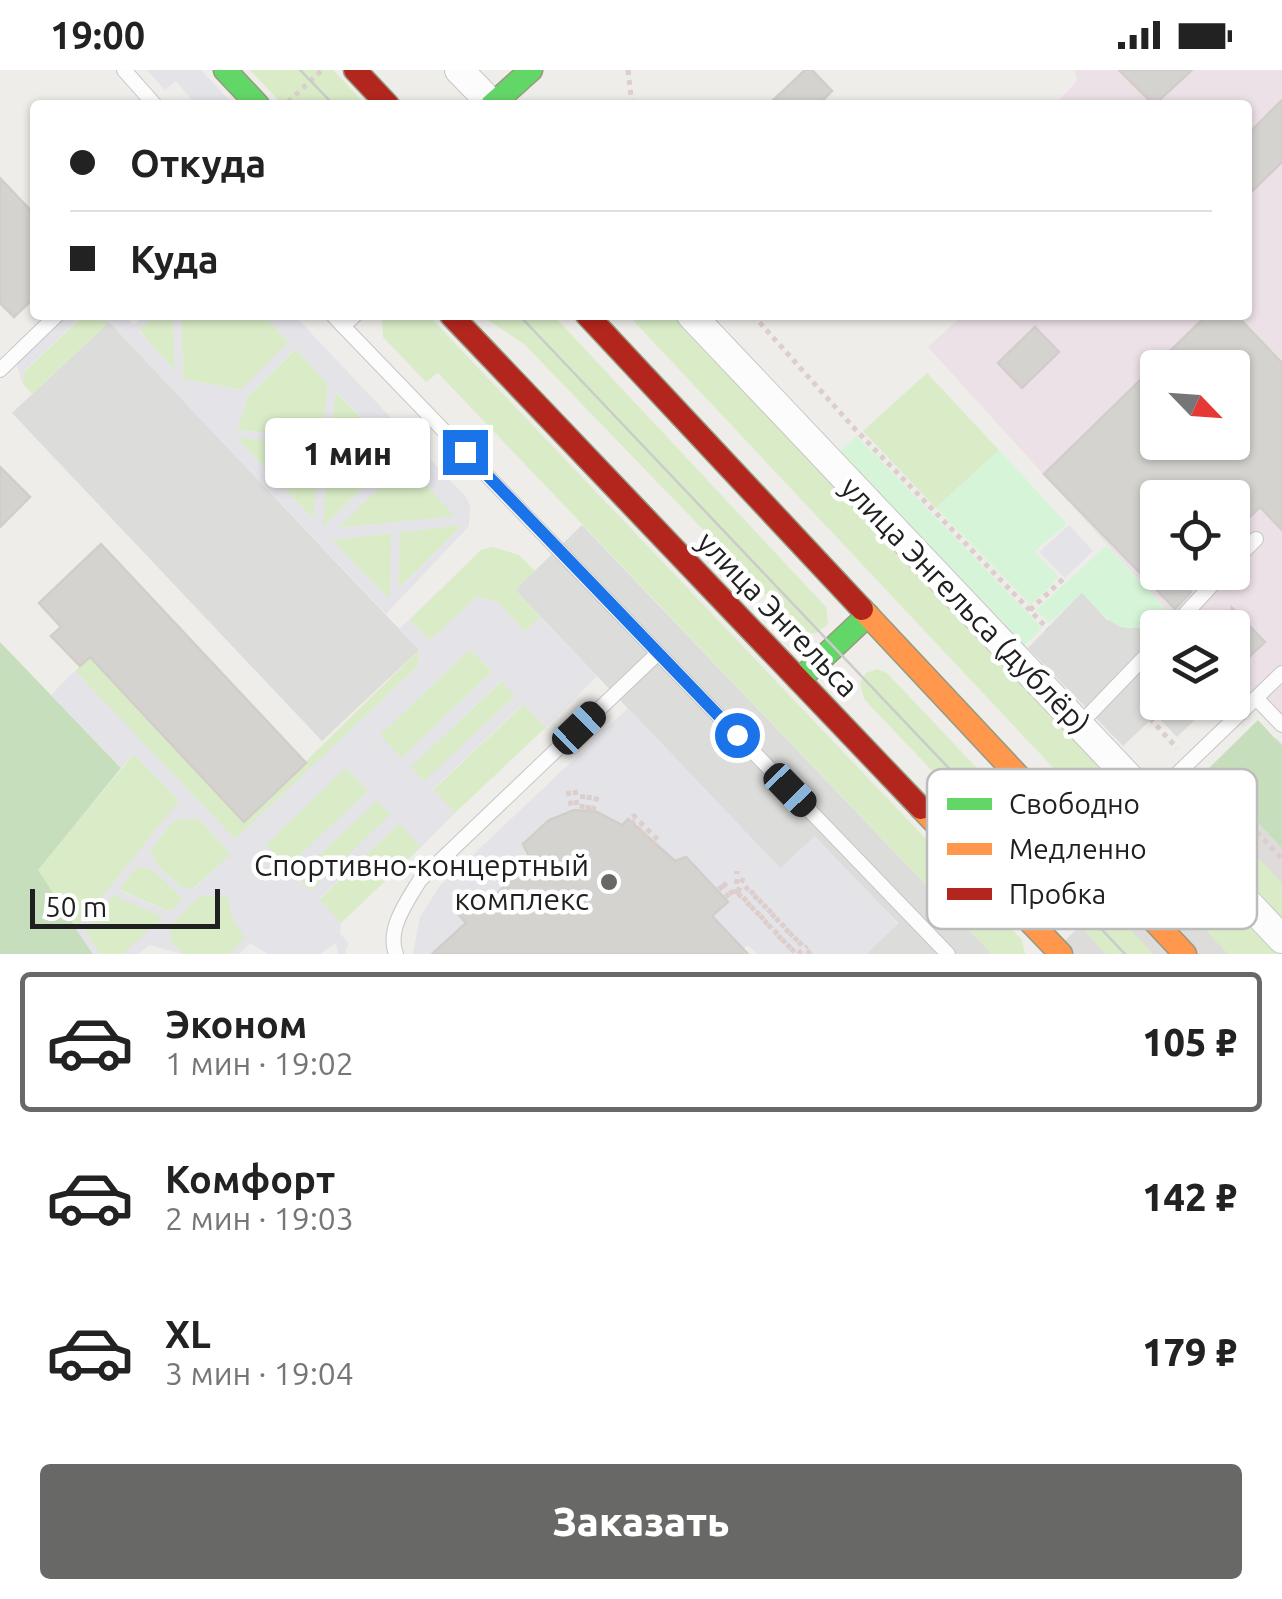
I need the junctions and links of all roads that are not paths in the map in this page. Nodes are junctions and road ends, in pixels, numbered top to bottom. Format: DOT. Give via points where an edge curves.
graph roads {
  1 [pos="124,70"];
  2 [pos="225,70"];
  3 [pos="355,70"];
  4 [pos="459,70"];
  5 [pos="531,70"];
  6 [pos="151,100"];
  7 [pos="253,100"];
  8 [pos="383,100"];
  9 [pos="488,100"];
  10 [pos="498,100"];
  11 [pos="52,320"];
  12 [pos="345,320"];
  13 [pos="457,320"];
  14 [pos="592,320"];
  15 [pos="697,320"];
  16 [pos="0,370"];
  17 [pos="1256,538"];
  18 [pos="1250,544"];
  19 [pos="1207,590"];
  20 [pos="1189,610"];
  21 [pos="868,615"];
  22 [pos="658,652"];
  23 [pos="1140,662"];
  24 [pos="1282,674"];
  25 [pos="799,680"];
  26 [pos="1256,698"];
  27 [pos="1080,724"];
  28 [pos="1282,725"];
  29 [pos="1012,769"];
  30 [pos="1122,769"];
  31 [pos="1182,769"];
  32 [pos="927,815"];
  33 [pos="1257,912"];
  34 [pos="1034,929"];
  35 [pos="1162,929"];
  36 [pos="1282,938"];
  37 [pos="1056,952"];
  38 [pos="396,954"];
  39 [pos="948,954"];
  40 [pos="1185,954"];
  1 -- 6 [label="lane"];
  2 -- 7 [label="main road"];
  3 -- 8 [label="main road"];
  4 -- 9 [label="street"];
  5 -- 10 [label="main road"];
  11 -- 16 [label="lane"];
  12 -- 22 [label="lane"];
  13 -- 25 [label="main road, улица Энгельса"];
  14 -- 21 [label="main road"];
  15 -- 27 [label="street, улица Энгельса (дублёр)"];
  17 -- 18 [label="lane"];
  19 -- 20 [label="lane"];
  21 -- 25 [label="main road"];
  21 -- 29 [label="main road"];
  22 -- 38 [label="lane" via="420,880 400,912"];
  22 -- 39 [label="lane"];
  23 -- 27 [label="lane"];
  24 -- 26 [label="lane"];
  25 -- 32 [label="main road, улица Энгельса"];
  26 -- 28 [label="lane"];
  26 -- 31 [label="lane"];
  27 -- 30 [label="street, улица Энгельса (дублёр)"];
  33 -- 36 [label="street, улица Энгельса (дублёр)"];
  34 -- 37 [label="main road, улица Энгельса"];
  35 -- 40 [label="main road"];
}
